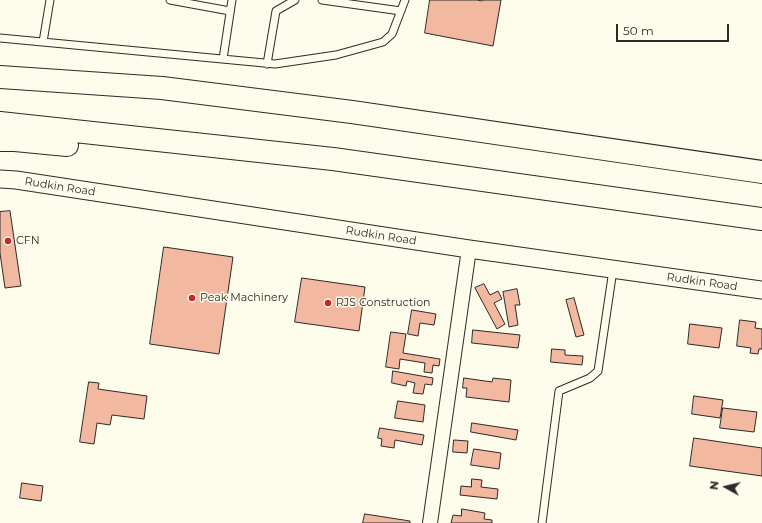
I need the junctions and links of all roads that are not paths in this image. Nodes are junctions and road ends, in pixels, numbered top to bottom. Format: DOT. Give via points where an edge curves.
graph roads {
  1 [pos="50,0"];
  2 [pos="170,0"];
  3 [pos="232,0"];
  4 [pos="295,0"];
  5 [pos="322,0"];
  6 [pos="405,0"];
  7 [pos="230,11"];
  8 [pos="401,12"];
  9 [pos="0,38"];
  10 [pos="43,42"];
  11 [pos="223,60"];
  12 [pos="267,64"];
  13 [pos="0,77"];
  14 [pos="0,123"];
  15 [pos="8,140"];
  16 [pos="333,158"];
  17 [pos="762,172"];
  18 [pos="0,179"];
  19 [pos="762,220"];
  20 [pos="469,249"];
  21 [pos="613,269"];
  22 [pos="762,290"];
  23 [pos="430,523"];
  24 [pos="542,523"];
  1 -- 10 [label="lane"];
  2 -- 7 [label="lane"];
  3 -- 7 [label="lane"];
  4 -- 12 [label="lane" via="276,11"];
  5 -- 8 [label="lane"];
  6 -- 8 [label="lane"];
  7 -- 11 [label="lane"];
  8 -- 12 [label="lane" via="392,34 383,42 336,56"];
  9 -- 10 [label="lane"];
  10 -- 11 [label="lane"];
  11 -- 12 [label="lane"];
  13 -- 17 [label="highway" via="162,88 352,112"];
  14 -- 16 [label="highway"];
  15 -- 16 [label="highway" via="230,159"];
  16 -- 19 [label="highway"];
  18 -- 20 [label="street, Rudkin Road"];
  20 -- 21 [label="street, Rudkin Road"];
  20 -- 23 [label="street"];
  21 -- 22 [label="street, Rudkin Road"];
  21 -- 24 [label="lane" via="598,371 590,378 559,391"];
}
